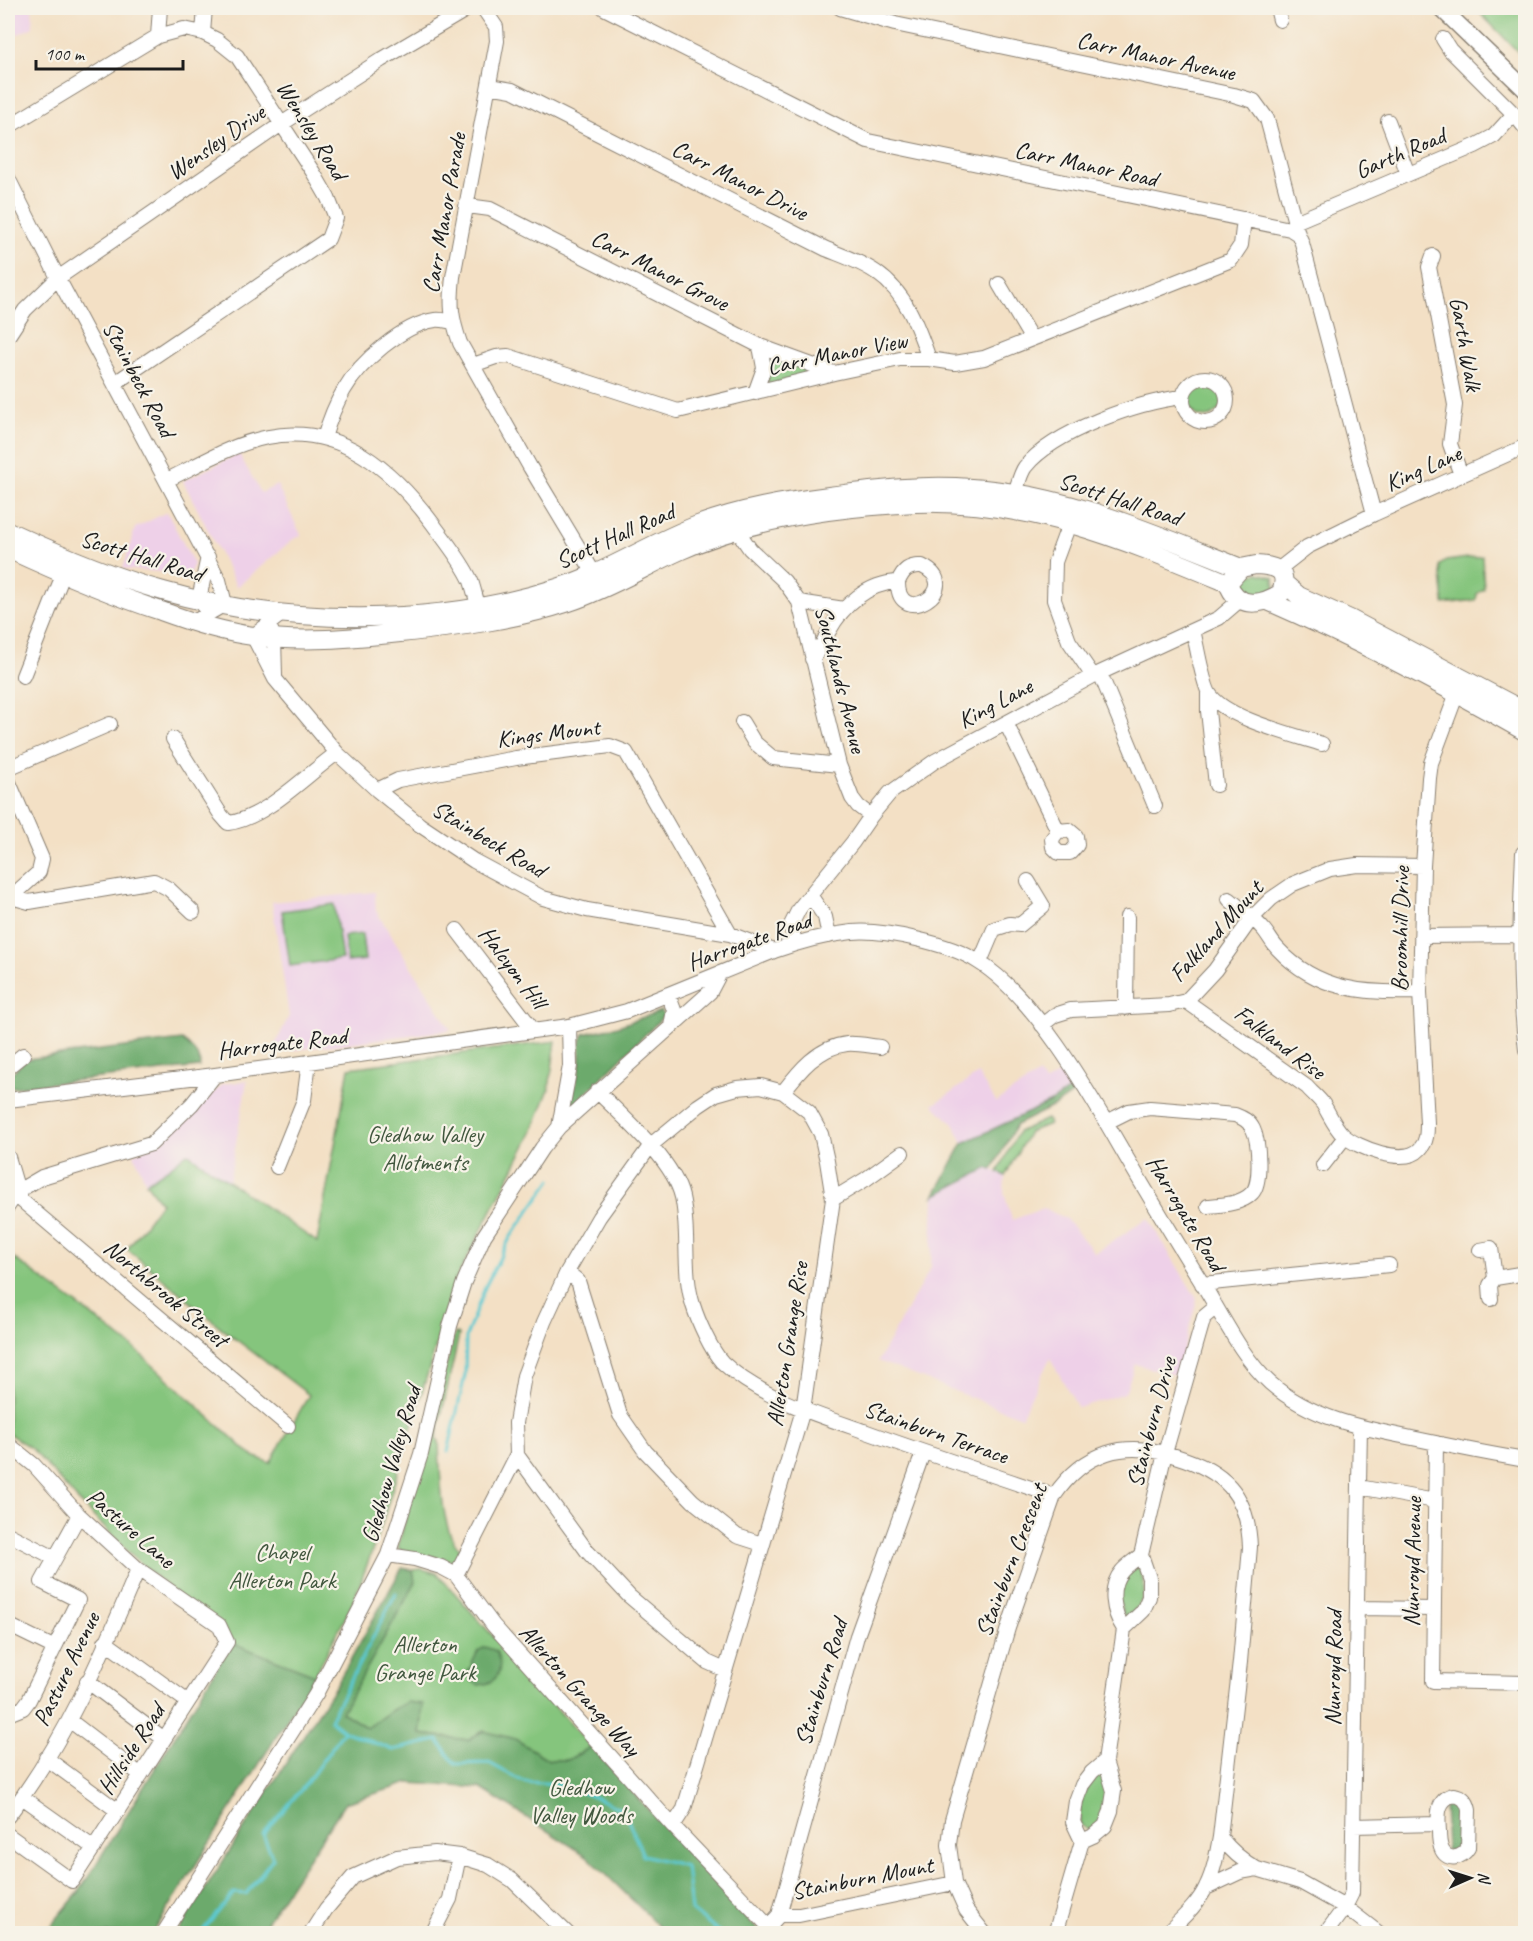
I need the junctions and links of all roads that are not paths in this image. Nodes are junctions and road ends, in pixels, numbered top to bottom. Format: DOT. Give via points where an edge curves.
graph roads {
  1 [pos="160,8"];
  2 [pos="205,8"];
  3 [pos="469,8"];
  4 [pos="483,8"];
  5 [pos="604,8"];
  6 [pos="840,8"];
  7 [pos="1441,8"];
  8 [pos="203,33"];
  9 [pos="158,36"];
  10 [pos="1443,39"];
  11 [pos="489,86"];
  12 [pos="1526,90"];
  13 [pos="1514,114"];
  14 [pos="1388,121"];
  15 [pos="283,123"];
  16 [pos="8,127"];
  17 [pos="1526,129"];
  18 [pos="1408,174"];
  19 [pos="8,178"];
  20 [pos="468,206"];
  21 [pos="1244,219"];
  22 [pos="1297,228"];
  23 [pos="1433,256"];
  24 [pos="58,278"];
  25 [pos="999,284"];
  26 [pos="453,322"];
  27 [pos="8,336"];
  28 [pos="1031,338"];
  29 [pos="760,346"];
  30 [pos="929,359"];
  31 [pos="473,365"];
  32 [pos="834,373"];
  33 [pos="116,382"];
  34 [pos="755,393"];
  35 [pos="1183,397"];
  36 [pos="324,438"];
  37 [pos="1526,446"];
  38 [pos="1461,475"];
  39 [pos="167,480"];
  40 [pos="1015,493"];
  41 [pos="1073,514"];
  42 [pos="1374,514"];
  43 [pos="737,530"];
  44 [pos="8,531"];
  45 [pos="8,549"];
  46 [pos="208,557"];
  47 [pos="1241,568"];
  48 [pos="63,575"];
  49 [pos="595,575"];
  50 [pos="1282,576"];
  51 [pos="898,582"];
  52 [pos="1228,583"];
  53 [pos="1240,600"];
  54 [pos="1268,601"];
  55 [pos="799,602"];
  56 [pos="225,604"];
  57 [pos="479,608"];
  58 [pos="844,609"];
  59 [pos="200,612"];
  60 [pos="276,625"];
  61 [pos="1193,630"];
  62 [pos="253,636"];
  63 [pos="812,659"];
  64 [pos="1096,674"];
  65 [pos="23,676"];
  66 [pos="275,679"];
  67 [pos="1208,691"];
  68 [pos="1457,693"];
  69 [pos="1526,712"];
  70 [pos="742,722"];
  71 [pos="1006,723"];
  72 [pos="110,724"];
  73 [pos="1526,732"];
  74 [pos="173,739"];
  75 [pos="1322,744"];
  76 [pos="337,753"];
  77 [pos="839,765"];
  78 [pos="8,768"];
  79 [pos="8,780"];
  80 [pos="1216,785"];
  81 [pos="377,790"];
  82 [pos="1155,806"];
  83 [pos="871,816"];
  84 [pos="1058,831"];
  85 [pos="1523,854"];
  86 [pos="1423,866"];
  87 [pos="1028,881"];
  88 [pos="810,895"];
  89 [pos="9,898"];
  90 [pos="1229,899"];
  91 [pos="1523,906"];
  92 [pos="193,912"];
  93 [pos="1127,917"];
  94 [pos="1252,918"];
  95 [pos="457,930"];
  96 [pos="730,934"];
  97 [pos="1521,934"];
  98 [pos="829,936"];
  99 [pos="1421,936"];
  100 [pos="795,943"];
  101 [pos="774,951"];
  102 [pos="980,962"];
  103 [pos="720,973"];
  104 [pos="1420,992"];
  105 [pos="668,994"];
  106 [pos="1186,1001"];
  107 [pos="1126,1008"];
  108 [pos="1524,1020"];
  109 [pos="1042,1025"];
  110 [pos="569,1026"];
  111 [pos="671,1026"];
  112 [pos="534,1031"];
  113 [pos="880,1047"];
  114 [pos="1526,1050"];
  115 [pos="23,1055"];
  116 [pos="309,1062"];
  117 [pos="8,1067"];
  118 [pos="215,1075"];
  119 [pos="597,1091"];
  120 [pos="783,1092"];
  121 [pos="8,1100"];
  122 [pos="1107,1122"];
  123 [pos="559,1127"];
  124 [pos="1345,1137"];
  125 [pos="651,1145"];
  126 [pos="902,1153"];
  127 [pos="1402,1156"];
  128 [pos="8,1157"];
  129 [pos="1323,1165"];
  130 [pos="277,1167"];
  131 [pos="13,1197"];
  132 [pos="833,1199"];
  133 [pos="1208,1206"];
  134 [pos="1480,1250"];
  135 [pos="1389,1265"];
  136 [pos="567,1272"];
  137 [pos="1526,1273"];
  138 [pos="1495,1278"];
  139 [pos="1202,1284"];
  140 [pos="1491,1299"];
  141 [pos="1216,1307"];
  142 [pos="803,1410"];
  143 [pos="288,1426"];
  144 [pos="1360,1427"];
  145 [pos="1436,1443"];
  146 [pos="8,1444"];
  147 [pos="923,1453"];
  148 [pos="1165,1453"];
  149 [pos="517,1455"];
  150 [pos="1526,1460"];
  151 [pos="1359,1487"];
  152 [pos="1054,1496"];
  153 [pos="1435,1501"];
  154 [pos="79,1515"];
  155 [pos="8,1534"];
  156 [pos="762,1544"];
  157 [pos="388,1555"];
  158 [pos="1141,1555"];
  159 [pos="55,1558"];
  160 [pos="138,1569"];
  161 [pos="456,1575"];
  162 [pos="1357,1608"];
  163 [pos="1434,1609"];
  164 [pos="8,1625"];
  165 [pos="1124,1629"];
  166 [pos="105,1642"];
  167 [pos="226,1642"];
  168 [pos="54,1647"];
  169 [pos="725,1670"];
  170 [pos="87,1682"];
  171 [pos="1526,1683"];
  172 [pos="188,1702"];
  173 [pos="8,1714"];
  174 [pos="69,1720"];
  175 [pos="164,1739"];
  176 [pos="46,1758"];
  177 [pos="1105,1761"];
  178 [pos="141,1775"];
  179 [pos="22,1797"];
  180 [pos="118,1810"];
  181 [pos="8,1816"];
  182 [pos="1438,1824"];
  183 [pos="673,1826"];
  184 [pos="1353,1826"];
  185 [pos="8,1835"];
  186 [pos="1220,1837"];
  187 [pos="1082,1841"];
  188 [pos="94,1848"];
  189 [pos="459,1856"];
  190 [pos="1257,1869"];
  191 [pos="954,1883"];
  192 [pos="1206,1888"];
  193 [pos="1345,1907"];
  194 [pos="775,1925"];
  195 [pos="163,1934"];
  196 [pos="310,1934"];
  197 [pos="432,1934"];
  198 [pos="568,1934"];
  199 [pos="985,1934"];
  200 [pos="1055,1934"];
  201 [pos="1166,1934"];
  202 [pos="1324,1934"];
  203 [pos="1380,1934"];
  1 -- 9 [label="street"];
  2 -- 8 [label="street"];
  3 -- 15 [label="street, Wensley Drive"];
  4 -- 11 [label="street, Carr Manor Parade" via="496,27"];
  5 -- 21 [label="street, Carr Manor Road" via="868,141"];
  6 -- 22 [label="street, Carr Manor Avenue" via="895,24 1254,101 1267,119"];
  7 -- 12 [label="main road"];
  8 -- 9 [label="street, Wensley Road" via="184,29"];
  8 -- 15 [label="street, Wensley Road" via="237,56"];
  9 -- 16 [label="street, Wensley Road"];
  10 -- 13 [label="street"];
  11 -- 20 [label="street, Carr Manor Parade"];
  11 -- 30 [label="street, Carr Manor Drive" via="512,90 878,273 915,320"];
  13 -- 17 [label="street"];
  13 -- 18 [label="street, Garth Road" via="1494,136"];
  14 -- 18 [label="street"];
  15 -- 24 [label="street, Wensley Drive"];
  15 -- 33 [label="street, Wensley Road" via="336,218 328,239"];
  18 -- 22 [label="street, Garth Road"];
  19 -- 24 [label="street, Stainbeck Road"];
  20 -- 26 [label="street, Carr Manor Parade" via="453,277"];
  20 -- 29 [label="street, Carr Manor Grove" via="490,209"];
  21 -- 22 [label="street, Carr Manor Road"];
  21 -- 28 [label="street, Carr Manor View" via="1241,245 1231,260"];
  22 -- 42 [label="street"];
  23 -- 38 [label="street, Garth Walk" via="1429,267 1455,405 1450,444"];
  24 -- 27 [label="street, Wensley Drive" via="25,310"];
  24 -- 33 [label="street, Stainbeck Road"];
  25 -- 28 [label="street"];
  26 -- 31 [label="street, Carr Manor Parade"];
  26 -- 36 [label="street" via="422,323 377,351 345,388"];
  28 -- 30 [label="street, Carr Manor View" via="984,358 955,363"];
  29 -- 32 [label="street, Carr Manor Grove"];
  29 -- 34 [label="street" via="764,368"];
  30 -- 32 [label="street, Carr Manor View" via="900,359"];
  31 -- 34 [label="street, Carr Manor View" via="508,356 678,411"];
  31 -- 49 [label="street, Carr Manor Parade"];
  32 -- 34 [label="street, Carr Manor View"];
  33 -- 39 [label="street, Stainbeck Road"];
  35 -- 40 [label="street" via="1140,406 1066,436 1024,469"];
  36 -- 39 [label="street" via="295,435 249,442"];
  36 -- 57 [label="street" via="369,457 404,487 453,551 470,580"];
  37 -- 38 [label="street, King Lane"];
  38 -- 42 [label="street, King Lane"];
  39 -- 46 [label="street, Stainbeck Road"];
  40 -- 41 [label="highway, Scott Hall Road"];
  40 -- 49 [label="highway, Scott Hall Road" via="969,487 916,487 868,490 741,510 670,536"];
  41 -- 43 [label="highway, Scott Hall Road" via="917,503 805,515"];
  41 -- 47 [label="highway, Scott Hall Road" via="1126,522"];
  41 -- 52 [label="highway, Scott Hall Road"];
  41 -- 64 [label="street" via="1055,562 1054,600 1069,641"];
  42 -- 50 [label="street, King Lane" via="1307,546"];
  43 -- 55 [label="street, Southlands Avenue"];
  43 -- 60 [label="highway, Scott Hall Road" via="681,550 600,590 527,614 452,628 316,640"];
  44 -- 59 [label="highway, Scott Hall Road" via="78,562 164,592"];
  45 -- 48 [label="highway, Scott Hall Road"];
  46 -- 56 [label="street, Stainbeck Road"];
  46 -- 59 [label="street"];
  47 -- 50 [label="highway" via="1268,565"];
  47 -- 52 [label="highway"];
  48 -- 59 [label="highway, Scott Hall Road"];
  48 -- 65 [label="street"];
  49 -- 57 [label="highway, Scott Hall Road"];
  50 -- 54 [label="highway" via="1281,593"];
  50 -- 69 [label="highway" via="1299,596"];
  51 -- 58 [label="street" via="879,584"];
  52 -- 53 [label="highway"];
  53 -- 54 [label="highway"];
  53 -- 61 [label="street, King Lane" via="1219,618"];
  54 -- 68 [label="highway" via="1339,632"];
  55 -- 58 [label="street"];
  55 -- 63 [label="street, Southlands Avenue"];
  56 -- 59 [label="highway, Scott Hall Road"];
  56 -- 60 [label="highway, Scott Hall Road" via="256,610"];
  57 -- 60 [label="highway, Scott Hall Road"];
  58 -- 63 [label="street"];
  59 -- 62 [label="highway, Scott Hall Road" via="219,629"];
  60 -- 62 [label="highway, Scott Hall Road"];
  60 -- 66 [label="street"];
  61 -- 64 [label="street, King Lane"];
  61 -- 67 [label="street"];
  62 -- 66 [label="street, Stainbeck Road"];
  63 -- 77 [label="street, Southlands Avenue"];
  64 -- 71 [label="street, King Lane"];
  64 -- 82 [label="street"];
  66 -- 76 [label="street, Stainbeck Road"];
  67 -- 75 [label="street" via="1216,702 1238,714"];
  67 -- 80 [label="street"];
  68 -- 73 [label="highway"];
  68 -- 86 [label="street, Broomhill Drive" via="1431,764"];
  70 -- 77 [label="street" via="754,742 773,758"];
  71 -- 83 [label="street, King Lane" via="935,761 890,793"];
  71 -- 84 [label="street"];
  72 -- 78 [label="street"];
  74 -- 76 [label="street" via="228,823 241,821 294,789"];
  76 -- 81 [label="street, Stainbeck Road"];
  77 -- 83 [label="street, Southlands Avenue" via="852,798"];
  79 -- 89 [label="street" via="42,859 39,872"];
  81 -- 96 [label="street, Stainbeck Road" via="474,861 543,898 588,910"];
  81 -- 96 [label="street, Kings Mount" via="398,780 516,758 610,746 626,752"];
  83 -- 88 [label="street, King Lane"];
  85 -- 91 [label="street"];
  86 -- 94 [label="street, Falkland Mount" via="1357,865 1330,870 1293,884"];
  86 -- 99 [label="street, Broomhill Drive"];
  87 -- 102 [label="street" via="1043,906 1020,925 994,929"];
  88 -- 98 [label="street" via="825,917"];
  88 -- 100 [label="street, King Lane" via="791,925"];
  89 -- 92 [label="street" via="28,902 154,881 169,889"];
  90 -- 94 [label="street"];
  91 -- 97 [label="street"];
  93 -- 107 [label="street"];
  94 -- 104 [label="street" via="1277,949 1315,978 1358,991"];
  94 -- 106 [label="street, Falkland Mount" via="1215,970"];
  95 -- 112 [label="street, Halcyon Hill"];
  96 -- 101 [label="street, Stainbeck Road"];
  97 -- 99 [label="street"];
  97 -- 108 [label="street"];
  98 -- 100 [label="street, Harrogate Road"];
  98 -- 102 [label="street, Harrogate Road" via="867,932 935,943"];
  99 -- 104 [label="street, Broomhill Drive"];
  100 -- 101 [label="street, Harrogate Road"];
  101 -- 103 [label="street, Harrogate Road"];
  102 -- 109 [label="street, Harrogate Road" via="1007,984"];
  103 -- 105 [label="street, Harrogate Road"];
  103 -- 111 [label="street, Gledhow Valley Road" via="710,992"];
  104 -- 127 [label="street, Broomhill Drive" via="1426,1139 1420,1149"];
  105 -- 110 [label="street, Harrogate Road" via="627,1011"];
  105 -- 111 [label="street" via="674,1010"];
  106 -- 107 [label="street, Falkland Mount"];
  106 -- 124 [label="street, Falkland Rise" via="1307,1087"];
  107 -- 109 [label="street, Falkland Mount" via="1062,1012"];
  108 -- 114 [label="street"];
  109 -- 122 [label="street, Harrogate Road"];
  110 -- 112 [label="street, Harrogate Road"];
  110 -- 123 [label="street" via="570,1066"];
  111 -- 119 [label="street, Gledhow Valley Road"];
  112 -- 116 [label="street, Harrogate Road"];
  113 -- 120 [label="street" via="846,1044 829,1049 799,1071"];
  115 -- 117 [label="street"];
  116 -- 118 [label="street, Harrogate Road"];
  116 -- 130 [label="street" via="304,1100"];
  118 -- 121 [label="street, Harrogate Road"];
  118 -- 131 [label="street" via="151,1144 42,1177"];
  119 -- 123 [label="street, Gledhow Valley Road"];
  119 -- 125 [label="street, Stainburn Terrace"];
  120 -- 125 [label="street, Allerton Grange Rise" via="761,1086 716,1094"];
  120 -- 132 [label="street, Allerton Grange Rise" via="809,1112 821,1134"];
  122 -- 133 [label="street" via="1130,1111 1150,1108 1244,1119 1257,1139 1255,1192 1232,1203"];
  122 -- 139 [label="street, Harrogate Road"];
  123 -- 157 [label="street, Gledhow Valley Road" via="484,1236 464,1282 421,1454"];
  124 -- 127 [label="street, Falkland Rise" via="1373,1152"];
  124 -- 129 [label="street"];
  125 -- 136 [label="street, Allerton Grange Rise" via="599,1217"];
  125 -- 142 [label="street, Stainburn Terrace" via="672,1173 682,1195 687,1270 693,1305 706,1336 720,1360 746,1380"];
  126 -- 132 [label="street"];
  128 -- 131 [label="street"];
  131 -- 143 [label="street, Northbrook Street"];
  132 -- 142 [label="street, Allerton Grange Rise"];
  134 -- 138 [label="street" via="1491,1248"];
  135 -- 139 [label="street"];
  136 -- 149 [label="street, Allerton Grange Rise" via="524,1376 516,1422"];
  136 -- 156 [label="street" via="578,1281 620,1414 645,1451 693,1501 728,1529"];
  137 -- 138 [label="street"];
  138 -- 140 [label="street" via="1490,1285"];
  139 -- 141 [label="street, Harrogate Road"];
  141 -- 144 [label="street, Harrogate Road" via="1251,1363 1268,1382 1313,1412"];
  141 -- 148 [label="street, Stainburn Drive" via="1204,1317"];
  142 -- 147 [label="street, Stainburn Terrace"];
  142 -- 156 [label="street, Allerton Grange Rise"];
  144 -- 145 [label="street, Harrogate Road"];
  144 -- 151 [label="street, Nunroyd Road"];
  145 -- 150 [label="street, Harrogate Road"];
  145 -- 153 [label="street, Nunroyd Avenue"];
  146 -- 154 [label="street, Pasture Lane" via="34,1465"];
  147 -- 152 [label="street, Stainburn Terrace"];
  147 -- 194 [label="street, Stainburn Road" via="857,1636"];
  148 -- 152 [label="street, Stainburn Crescent" via="1124,1449 1095,1457 1077,1469"];
  148 -- 158 [label="street, Stainburn Drive"];
  148 -- 186 [label="street, Stainburn Crescent" via="1218,1474 1236,1494 1249,1530 1240,1662"];
  149 -- 161 [label="street"];
  149 -- 169 [label="street" via="587,1551 628,1596 707,1662"];
  151 -- 153 [label="street"];
  151 -- 162 [label="street, Nunroyd Road"];
  152 -- 191 [label="street, Stainburn Crescent" via="1008,1628 952,1820 949,1845"];
  153 -- 163 [label="street, Nunroyd Avenue"];
  154 -- 159 [label="street"];
  154 -- 160 [label="street, Pasture Lane"];
  155 -- 159 [label="street"];
  156 -- 169 [label="street, Allerton Grange Rise"];
  157 -- 161 [label="street, Allerton Grange Way" via="416,1559"];
  157 -- 195 [label="street, Gledhow Valley Road" via="316,1694"];
  158 -- 165 [label="street, Stainburn Drive" via="1149,1578 1149,1597 1143,1611"];
  158 -- 165 [label="street" via="1121,1572 1115,1588 1117,1618"];
  159 -- 168 [label="street" via="42,1582 78,1600"];
  160 -- 166 [label="street, Pasture Avenue"];
  160 -- 167 [label="street, Pasture Lane" via="219,1625"];
  161 -- 183 [label="street, Allerton Grange Way" via="493,1625"];
  162 -- 163 [label="street"];
  162 -- 184 [label="street, Nunroyd Road"];
  163 -- 171 [label="street, Nunroyd Avenue" via="1433,1681"];
  164 -- 168 [label="street"];
  165 -- 177 [label="street"];
  166 -- 170 [label="street, Pasture Avenue"];
  166 -- 172 [label="street"];
  167 -- 172 [label="street, Hillside Road"];
  168 -- 173 [label="street" via="29,1700 23,1708"];
  169 -- 183 [label="street, Allerton Grange Rise" via="684,1809"];
  170 -- 174 [label="street, Pasture Avenue"];
  170 -- 175 [label="street"];
  172 -- 175 [label="street, Hillside Road"];
  174 -- 176 [label="street, Pasture Avenue"];
  174 -- 178 [label="street"];
  175 -- 178 [label="street, Hillside Road"];
  176 -- 179 [label="street, Pasture Avenue"];
  176 -- 180 [label="street"];
  177 -- 187 [label="street" via="1082,1785 1076,1801 1073,1822"];
  177 -- 187 [label="street" via="1114,1791 1111,1811 1105,1826"];
  178 -- 180 [label="street, Hillside Road"];
  179 -- 181 [label="street, Pasture Avenue"];
  179 -- 188 [label="street"];
  180 -- 188 [label="street, Hillside Road"];
  182 -- 184 [label="street"];
  183 -- 194 [label="street, Allerton Grange Way"];
  184 -- 193 [label="street, Nunroyd Road" via="1352,1893"];
  185 -- 188 [label="street, Hillside Road" via="72,1881"];
  186 -- 190 [label="street" via="1242,1861"];
  186 -- 192 [label="street, Stainburn Crescent"];
  187 -- 200 [label="street"];
  189 -- 196 [label="street" via="435,1853 397,1857 353,1877"];
  189 -- 197 [label="street" via="450,1899"];
  189 -- 198 [label="street" via="488,1865 512,1880"];
  190 -- 192 [label="street" via="1240,1872"];
  190 -- 193 [label="street" via="1300,1882"];
  191 -- 194 [label="street, Stainburn Mount" via="799,1915"];
  191 -- 199 [label="street, Stainburn Crescent" via="966,1910"];
  192 -- 201 [label="street, Stainburn Crescent"];
  193 -- 202 [label="street"];
  193 -- 203 [label="street"];
}
